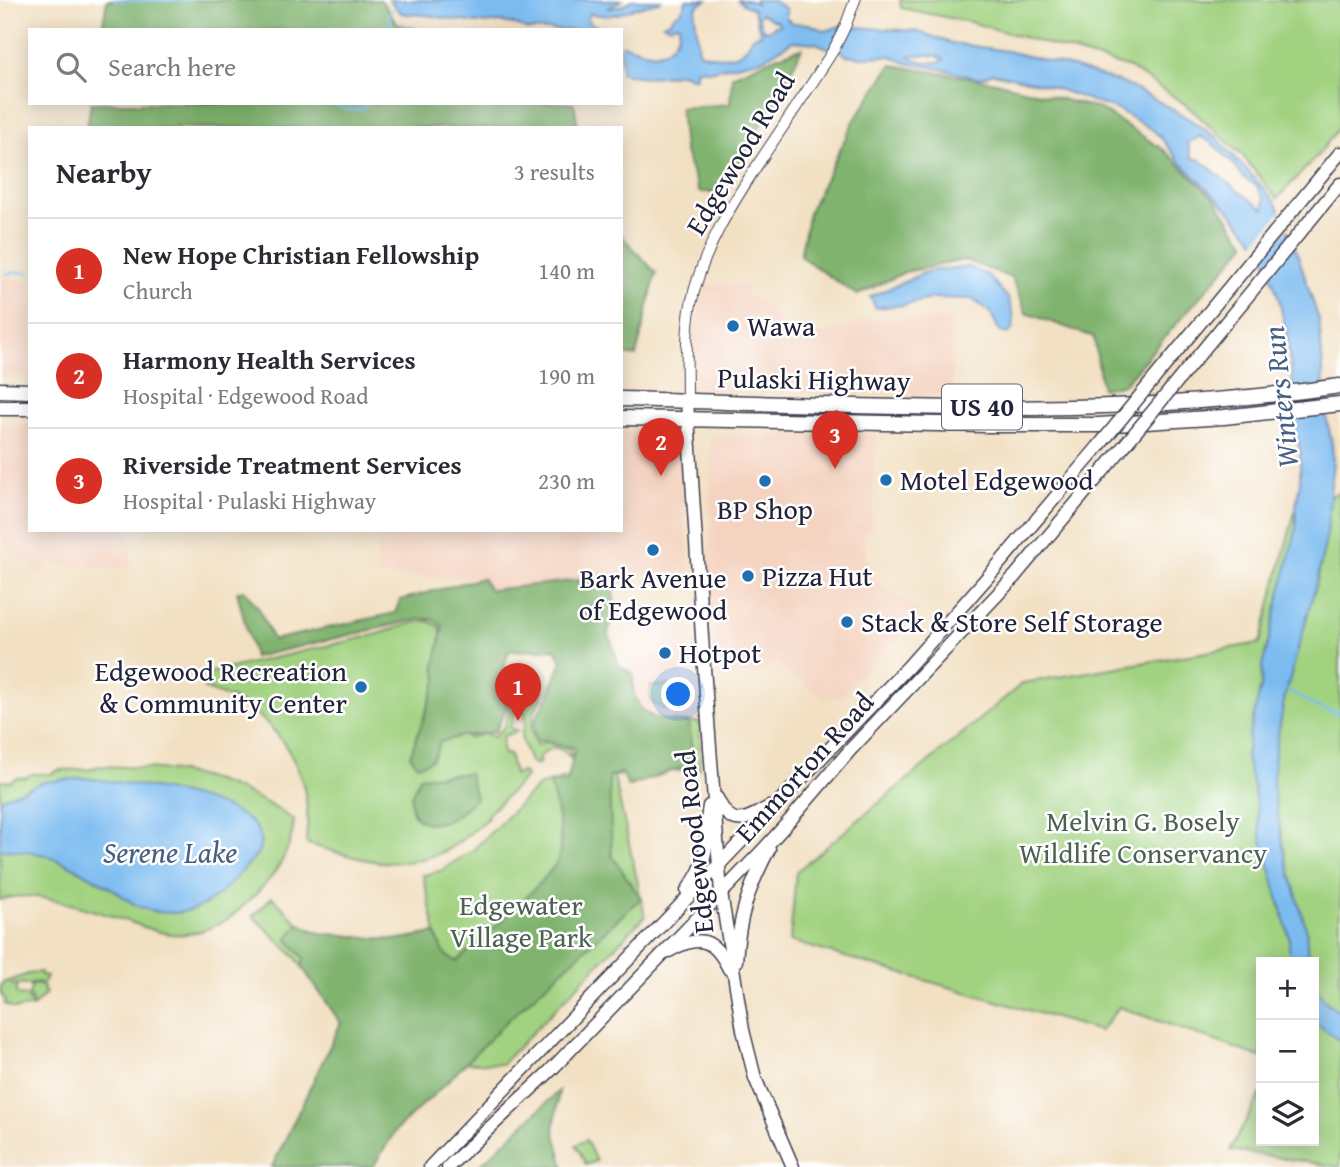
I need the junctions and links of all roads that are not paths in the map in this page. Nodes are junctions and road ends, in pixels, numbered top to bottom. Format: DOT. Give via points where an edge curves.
graph roads {
  1 [pos="855,0"];
  2 [pos="1340,153"];
  3 [pos="1340,184"];
  4 [pos="1340,386"];
  5 [pos="0,390"];
  6 [pos="28,391"];
  7 [pos="623,399"];
  8 [pos="687,401"];
  9 [pos="1333,405"];
  10 [pos="0,408"];
  11 [pos="28,408"];
  12 [pos="623,418"];
  13 [pos="688,419"];
  14 [pos="712,788"];
  15 [pos="783,799"];
  16 [pos="791,819"];
  17 [pos="718,866"];
  18 [pos="721,892"];
  19 [pos="667,919"];
  20 [pos="657,958"];
  21 [pos="735,983"];
  22 [pos="430,1167"];
  23 [pos="448,1167"];
  24 [pos="793,1167"];
  1 -- 8 [label="street, Edgewood Road" via="834,49 733,202 712,242 691,305"];
  2 -- 15 [label="main road, Emmorton Road, bridge" via="993,571"];
  3 -- 16 [label="main road, Emmorton Road, bridge" via="1015,576"];
  4 -- 8 [label="highway, Pulaski Highway / US 40" via="1222,400 1098,406 959,408"];
  5 -- 6 [label="highway"];
  7 -- 8 [label="highway, Pulaski Highway / US 40"];
  8 -- 13 [label="main road, Edgewood Road"];
  9 -- 13 [label="highway, Pulaski Highway / US 40" via="1087,425"];
  10 -- 11 [label="highway"];
  12 -- 13 [label="highway, Pulaski Highway / US 40"];
  13 -- 14 [label="main road, Edgewood Road"];
  14 -- 15 [label="main road" via="722,811 740,819"];
  14 -- 17 [label="main road, Edgewood Road"];
  14 -- 19 [label="main road" via="702,866"];
  15 -- 17 [label="main road, Emmorton Road"];
  16 -- 18 [label="main road, Emmorton Road"];
  16 -- 21 [label="main road" via="749,890 741,918"];
  17 -- 18 [label="main road, Edgewood Road"];
  17 -- 19 [label="main road, Emmorton Road"];
  18 -- 20 [label="main road, Emmorton Road"];
  18 -- 21 [label="main road, Edgewood Road"];
  19 -- 22 [label="main road, Emmorton Road"];
  20 -- 21 [label="main road" via="681,944 702,940 722,954"];
  20 -- 23 [label="main road, Emmorton Road" via="550,1071"];
  21 -- 24 [label="main road, Edgewood Road" via="755,1078"];
}
